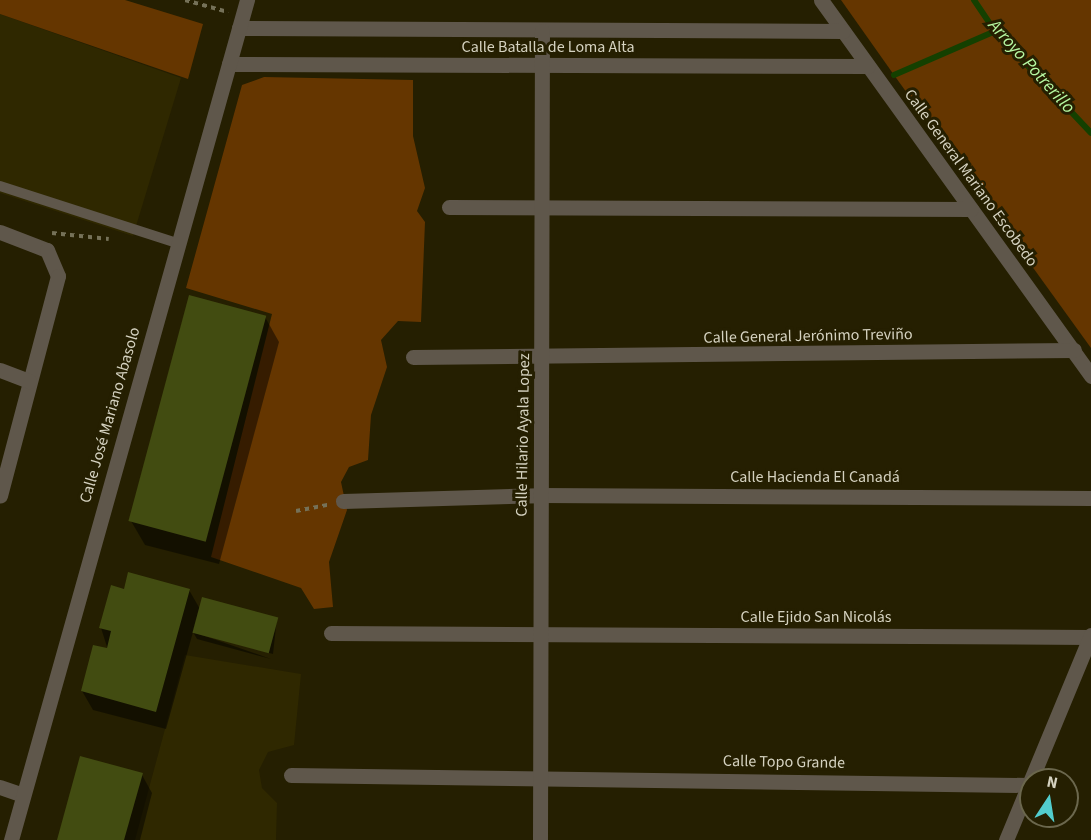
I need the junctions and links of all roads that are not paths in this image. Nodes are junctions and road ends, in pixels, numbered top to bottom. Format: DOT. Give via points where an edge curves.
graph roads {
  1 [pos="247,0"];
  2 [pos="821,0"];
  3 [pos="240,22"];
  4 [pos="542,31"];
  5 [pos="843,31"];
  6 [pos="229,63"];
  7 [pos="542,65"];
  8 [pos="868,66"];
  9 [pos="0,186"];
  10 [pos="449,207"];
  11 [pos="543,208"];
  12 [pos="971,209"];
  13 [pos="0,232"];
  14 [pos="176,243"];
  15 [pos="1074,350"];
  16 [pos="413,357"];
  17 [pos="542,358"];
  18 [pos="0,370"];
  19 [pos="1091,376"];
  20 [pos="29,381"];
  21 [pos="0,495"];
  22 [pos="540,495"];
  23 [pos="1091,498"];
  24 [pos="343,501"];
  25 [pos="331,633"];
  26 [pos="542,633"];
  27 [pos="1091,636"];
  28 [pos="1036,768"];
  29 [pos="291,775"];
  30 [pos="539,775"];
  31 [pos="1019,785"];
  32 [pos="0,787"];
  33 [pos="22,795"];
  34 [pos="1019,809"];
  35 [pos="11,840"];
  36 [pos="540,840"];
  37 [pos="1006,840"];
  1 -- 3 [label="street, Calle José Mariano Abasolo"];
  2 -- 5 [label="street, Calle General Mariano Escobedo"];
  3 -- 4 [label="street, Calle Batalla de Loma Alta"];
  3 -- 6 [label="street, Calle José Mariano Abasolo"];
  4 -- 5 [label="street, Calle Batalla de Loma Alta"];
  4 -- 7 [label="street, Calle Hilario Ayala Lopez"];
  5 -- 8 [label="street, Calle General Mariano Escobedo"];
  6 -- 7 [label="street, Calle Batalla de Loma Alta"];
  6 -- 14 [label="street, Calle José Mariano Abasolo"];
  7 -- 8 [label="street, Calle Batalla de Loma Alta"];
  7 -- 11 [label="street, Calle Hilario Ayala Lopez"];
  8 -- 12 [label="street, Calle General Mariano Escobedo"];
  9 -- 14 [label="lane"];
  10 -- 11 [label="street"];
  11 -- 12 [label="street"];
  11 -- 17 [label="street, Calle Hilario Ayala Lopez"];
  12 -- 15 [label="street, Calle General Mariano Escobedo"];
  13 -- 20 [label="street" via="47,250 58,265 58,286"];
  14 -- 33 [label="street, Calle José Mariano Abasolo"];
  15 -- 17 [label="street, Calle General Jerónimo Treviño"];
  15 -- 19 [label="street, Calle General Mariano Escobedo"];
  16 -- 17 [label="street, Calle General Jerónimo Treviño"];
  17 -- 22 [label="street, Calle Hilario Ayala Lopez"];
  18 -- 20 [label="street"];
  20 -- 21 [label="street"];
  22 -- 23 [label="street, Calle Hacienda El Canadá"];
  22 -- 24 [label="street, Calle Hacienda El Canadá"];
  22 -- 26 [label="street, Calle Hilario Ayala Lopez"];
  25 -- 26 [label="street, Calle Ejido San Nicolás"];
  26 -- 27 [label="street, Calle Ejido San Nicolás"];
  26 -- 30 [label="street, Calle Hilario Ayala Lopez"];
  27 -- 28 [label="street"];
  29 -- 30 [label="street, Calle Topo Grande"];
  30 -- 31 [label="street, Calle Topo Grande"];
  30 -- 36 [label="street, Calle Hilario Ayala Lopez"];
  32 -- 33 [label="street"];
  33 -- 35 [label="street, Calle José Mariano Abasolo"];
  34 -- 37 [label="street"];
}
